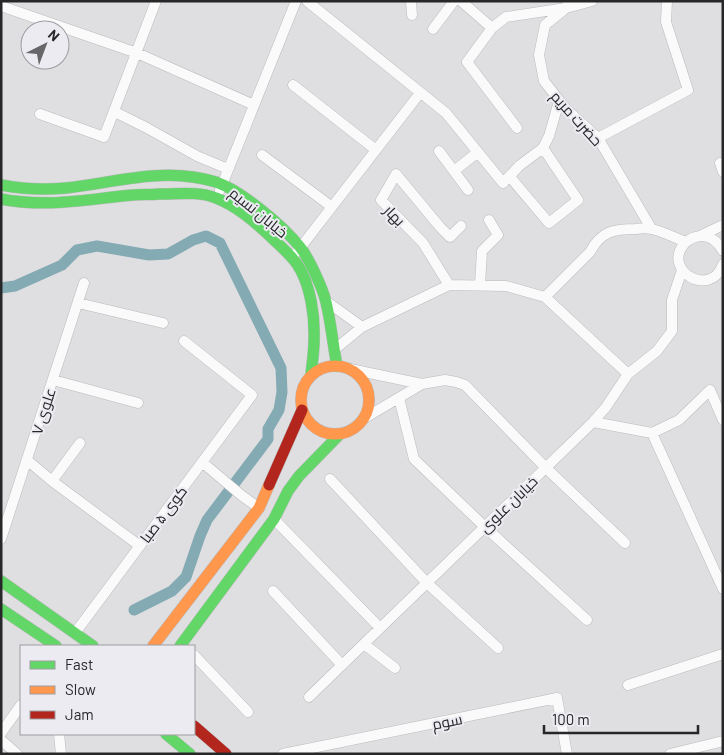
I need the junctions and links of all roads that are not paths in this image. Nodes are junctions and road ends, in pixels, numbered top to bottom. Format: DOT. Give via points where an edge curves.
graph roads {
  1 [pos="156,1"];
  2 [pos="296,1"];
  3 [pos="307,1"];
  4 [pos="411,1"];
  5 [pos="454,1"];
  6 [pos="462,1"];
  7 [pos="592,1"];
  8 [pos="668,1"];
  9 [pos="567,5"];
  10 [pos="1,6"];
  11 [pos="412,15"];
  12 [pos="492,28"];
  13 [pos="433,29"];
  14 [pos="137,52"];
  15 [pos="294,85"];
  16 [pos="420,92"];
  17 [pos="559,101"];
  18 [pos="254,105"];
  19 [pos="114,112"];
  20 [pos="40,114"];
  21 [pos="518,128"];
  22 [pos="598,138"];
  23 [pos="543,148"];
  24 [pos="376,150"];
  25 [pos="439,151"];
  26 [pos="478,152"];
  27 [pos="262,155"];
  28 [pos="228,169"];
  29 [pos="454,171"];
  30 [pos="510,177"];
  31 [pos="223,184"];
  32 [pos="1,185"];
  33 [pos="468,190"];
  34 [pos="217,198"];
  35 [pos="1,199"];
  36 [pos="332,207"];
  37 [pos="489,220"];
  38 [pos="723,224"];
  39 [pos="461,226"];
  40 [pos="651,228"];
  41 [pos="700,236"];
  42 [pos="686,242"];
  43 [pos="301,248"];
  44 [pos="723,251"];
  45 [pos="291,258"];
  46 [pos="722,267"];
  47 [pos="682,270"];
  48 [pos="84,283"];
  49 [pos="448,285"];
  50 [pos="480,285"];
  51 [pos="545,297"];
  52 [pos="326,301"];
  53 [pos="78,303"];
  54 [pos="163,323"];
  55 [pos="362,327"];
  56 [pos="184,341"];
  57 [pos="334,350"];
  58 [pos="337,366"];
  59 [pos="350,369"];
  60 [pos="628,374"];
  61 [pos="311,375"];
  62 [pos="53,380"];
  63 [pos="422,384"];
  64 [pos="399,398"];
  65 [pos="138,402"];
  66 [pos="302,410"];
  67 [pos="363,419"];
  68 [pos="723,420"];
  69 [pos="593,422"];
  70 [pos="652,433"];
  71 [pos="340,434"];
  72 [pos="80,443"];
  73 [pos="27,460"];
  74 [pos="202,462"];
  75 [pos="546,468"];
  76 [pos="330,479"];
  77 [pos="52,481"];
  78 [pos="260,508"];
  79 [pos="274,519"];
  80 [pos="485,527"];
  81 [pos="1,540"];
  82 [pos="625,543"];
  83 [pos="140,546"];
  84 [pos="1,580"];
  85 [pos="427,583"];
  86 [pos="723,589"];
  87 [pos="273,590"];
  88 [pos="1,609"];
  89 [pos="587,620"];
  90 [pos="380,628"];
  91 [pos="75,633"];
  92 [pos="364,644"];
  93 [pos="55,645"];
  94 [pos="92,645"];
  95 [pos="154,645"];
  96 [pos="182,645"];
  97 [pos="498,648"];
  98 [pos="723,654"];
  99 [pos="195,656"];
  100 [pos="342,666"];
  101 [pos="395,668"];
  102 [pos="628,685"];
  103 [pos="309,697"];
  104 [pos="20,707"];
  105 [pos="248,712"];
  106 [pos="195,727"];
  107 [pos="2,729"];
  108 [pos="59,735"];
  109 [pos="167,735"];
  110 [pos="1,740"];
  111 [pos="723,740"];
  112 [pos="17,754"];
  113 [pos="61,754"];
  114 [pos="190,754"];
  115 [pos="226,754"];
  116 [pos="283,754"];
  117 [pos="567,754"];
  118 [pos="670,754"];
  1 -- 14 [label="street"];
  2 -- 18 [label="street"];
  3 -- 16 [label="street"];
  4 -- 11 [label="street"];
  5 -- 13 [label="street"];
  6 -- 12 [label="street"];
  7 -- 9 [label="street"];
  8 -- 22 [label="street" via="666,22 688,90"];
  9 -- 12 [label="street" via="506,17"];
  9 -- 17 [label="street, حضرت مریم" via="545,25 539,55 544,81"];
  10 -- 14 [label="street"];
  12 -- 21 [label="street" via="467,62"];
  14 -- 18 [label="street"];
  14 -- 19 [label="street"];
  15 -- 24 [label="street"];
  16 -- 24 [label="street"];
  16 -- 26 [label="street" via="446,113"];
  17 -- 22 [label="street, حضرت مریم"];
  17 -- 23 [label="street"];
  18 -- 28 [label="street"];
  19 -- 20 [label="street" via="104,137"];
  19 -- 28 [label="street"];
  22 -- 40 [label="street, حضرت مریم"];
  23 -- 30 [label="street"];
  23 -- 30 [label="street" via="578,200 549,223"];
  24 -- 36 [label="street"];
  25 -- 29 [label="street"];
  26 -- 29 [label="street"];
  26 -- 30 [label="street" via="503,183"];
  27 -- 36 [label="street"];
  28 -- 31 [label="street"];
  29 -- 33 [label="street"];
  31 -- 32 [label="main road, خیابان نسیم" via="191,176 165,175 66,188"];
  31 -- 34 [label="street"];
  31 -- 43 [label="main road, خیابان نسیم" via="275,222"];
  34 -- 35 [label="main road, خیابان نسیم" via="188,194 135,195 42,204"];
  34 -- 45 [label="main road, خیابان نسیم" via="264,230"];
  36 -- 43 [label="street"];
  37 -- 50 [label="street" via="498,235 482,250"];
  38 -- 41 [label="street"];
  39 -- 49 [label="street, بهار" via="450,237 396,174 381,200 423,243"];
  40 -- 42 [label="street"];
  40 -- 51 [label="street" via="610,231"];
  41 -- 42 [label="street"];
  41 -- 44 [label="street" via="714,240"];
  42 -- 47 [label="street, خیابان علوی" via="679,255"];
  43 -- 45 [label="street"];
  43 -- 52 [label="main road, خیابان نسیم"];
  45 -- 61 [label="main road, خیابان نسیم" via="309,294 314,330"];
  46 -- 47 [label="street" via="713,278 706,280 693,279"];
  47 -- 60 [label="street, خیابان علوی" via="672,300 672,331 657,351"];
  48 -- 53 [label="street, علوی ۷"];
  49 -- 50 [label="street"];
  49 -- 55 [label="street"];
  50 -- 51 [label="street" via="506,286"];
  51 -- 60 [label="street"];
  52 -- 55 [label="street"];
  52 -- 57 [label="main road, خیابان نسیم"];
  53 -- 54 [label="street"];
  53 -- 62 [label="street, علوی ۷"];
  55 -- 57 [label="street"];
  56 -- 74 [label="street, کوی ۵ صبا" via="252,395"];
  57 -- 58 [label="main road, خیابان نسیم"];
  58 -- 59 [label="main road"];
  58 -- 61 [label="main road" via="323,368"];
  59 -- 63 [label="street"];
  59 -- 67 [label="main road" via="361,378 368,391"];
  60 -- 69 [label="street, خیابان علوی"];
  61 -- 66 [label="main road" via="300,398"];
  62 -- 65 [label="street"];
  62 -- 73 [label="street, علوی ۷"];
  63 -- 64 [label="street"];
  63 -- 75 [label="street" via="445,380 465,385"];
  64 -- 67 [label="street"];
  64 -- 80 [label="street" via="414,459"];
  66 -- 71 [label="main road" via="316,429"];
  66 -- 78 [label="main road"];
  67 -- 71 [label="main road" via="353,429"];
  68 -- 70 [label="street" via="710,390 679,420"];
  69 -- 70 [label="street"];
  69 -- 75 [label="street, خیابان علوی"];
  70 -- 86 [label="street"];
  71 -- 79 [label="main road" via="298,476"];
  72 -- 77 [label="street"];
  73 -- 77 [label="street"];
  73 -- 81 [label="street, علوی ۷"];
  74 -- 78 [label="street"];
  74 -- 83 [label="street, کوی ۵ صبا"];
  75 -- 80 [label="street, خیابان علوی"];
  75 -- 82 [label="street"];
  76 -- 85 [label="street"];
  77 -- 83 [label="street"];
  78 -- 95 [label="main road"];
  79 -- 90 [label="street"];
  79 -- 96 [label="main road"];
  80 -- 85 [label="street, خیابان علوی"];
  80 -- 89 [label="street"];
  83 -- 91 [label="street, کوی ۵ صبا"];
  84 -- 91 [label="main road"];
  85 -- 90 [label="street, خیابان علوی"];
  85 -- 97 [label="street"];
  87 -- 100 [label="street"];
  88 -- 93 [label="main road"];
  90 -- 92 [label="street, خیابان علوی"];
  91 -- 94 [label="main road"];
  92 -- 100 [label="street, خیابان علوی"];
  92 -- 101 [label="street"];
  98 -- 102 [label="street"];
  99 -- 105 [label="street"];
  100 -- 103 [label="street, خیابان علوی"];
  104 -- 107 [label="street"];
  106 -- 115 [label="main road"];
  108 -- 113 [label="street"];
  109 -- 114 [label="main road"];
  110 -- 112 [label="street"];
  111 -- 118 [label="street"];
  116 -- 117 [label="street, سوم" via="557,698"];
}
